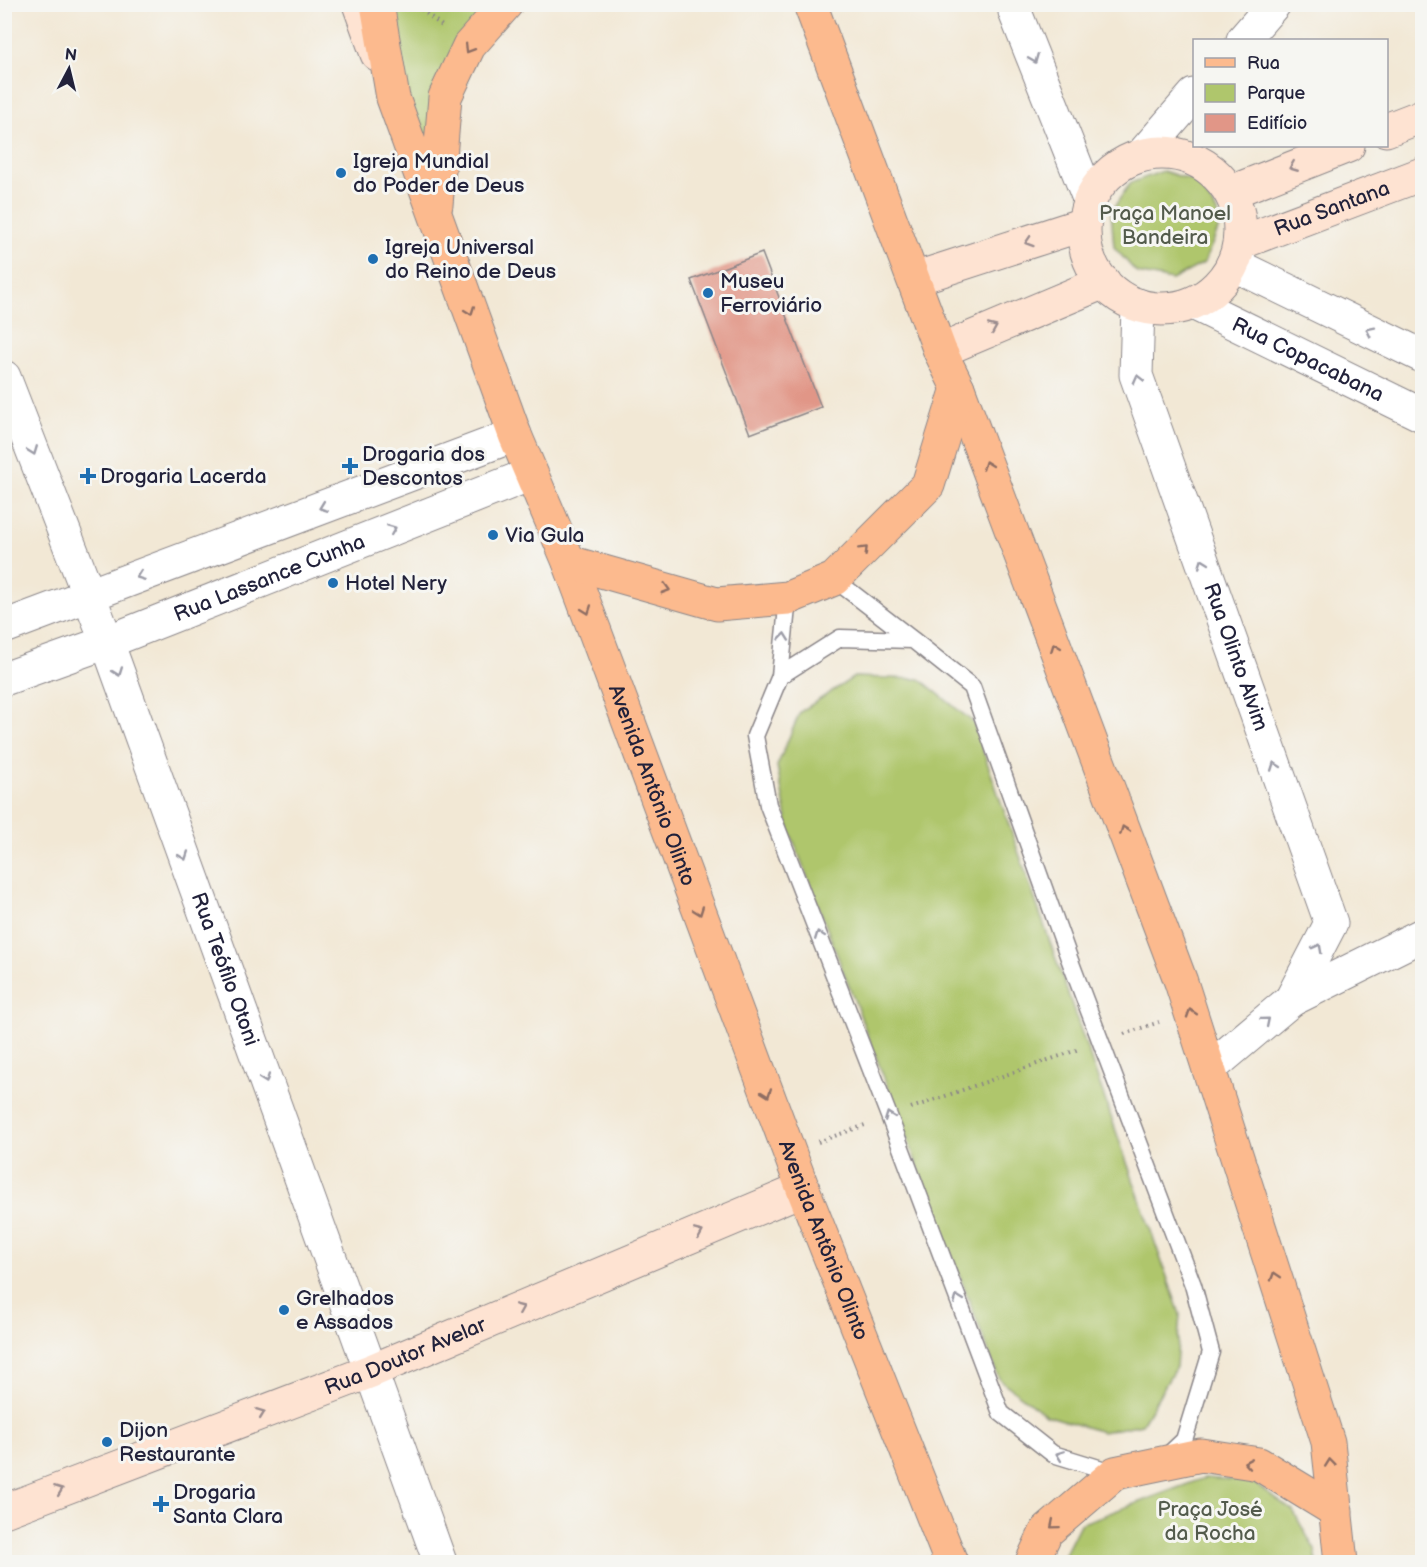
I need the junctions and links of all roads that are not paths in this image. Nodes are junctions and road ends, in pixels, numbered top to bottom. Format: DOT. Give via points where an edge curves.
graph roads {
  1 [pos="359,4"];
  2 [pos="377,4"];
  3 [pos="506,4"];
  4 [pos="810,4"];
  5 [pos="1015,4"];
  6 [pos="1275,4"];
  7 [pos="1244,39"];
  8 [pos="1193,96"];
  9 [pos="393,98"];
  10 [pos="1422,116"];
  11 [pos="1388,129"];
  12 [pos="1345,147"];
  13 [pos="1142,155"];
  14 [pos="1422,174"];
  15 [pos="1231,192"];
  16 [pos="1087,213"];
  17 [pos="435,216"];
  18 [pos="1237,254"];
  19 [pos="914,279"];
  20 [pos="1104,282"];
  21 [pos="1193,303"];
  22 [pos="1138,305"];
  23 [pos="940,351"];
  24 [pos="1422,356"];
  25 [pos="4,377"];
  26 [pos="958,388"];
  27 [pos="1422,415"];
  28 [pos="515,435"];
  29 [pos="531,474"];
  30 [pos="569,562"];
  31 [pos="834,579"];
  32 [pos="89,595"];
  33 [pos="788,598"];
  34 [pos="4,627"];
  35 [pos="913,640"];
  36 [pos="107,642"];
  37 [pos="780,676"];
  38 [pos="4,679"];
  39 [pos="1422,935"];
  40 [pos="1291,1000"];
  41 [pos="1209,1069"];
  42 [pos="803,1189"];
  43 [pos="371,1371"];
  44 [pos="1160,1463"];
  45 [pos="1115,1473"];
  46 [pos="4,1511"];
  47 [pos="1336,1511"];
  48 [pos="440,1563"];
  49 [pos="951,1563"];
  50 [pos="1032,1563"];
  51 [pos="1341,1563"];
  1 -- 9 [label="main road, Avenida Antônio Olinto"];
  2 -- 9 [label="main road"];
  3 -- 17 [label="main road, one-way" via="469,46 445,97"];
  4 -- 19 [label="main road"];
  5 -- 16 [label="street, one-way"];
  6 -- 7 [label="street"];
  8 -- 13 [label="street"];
  9 -- 17 [label="main road, Avenida Antônio Olinto"];
  10 -- 11 [label="main road"];
  12 -- 15 [label="main road, one-way"];
  13 -- 15 [label="main road, Rua Santana" via="1182,155 1202,163"];
  13 -- 16 [label="main road, Rua Santana" via="1120,165 1102,181"];
  14 -- 18 [label="main road, Rua Santana"];
  15 -- 18 [label="main road, Rua Santana" via="1240,217"];
  16 -- 19 [label="main road, one-way"];
  16 -- 20 [label="main road" via="1085,245"];
  17 -- 28 [label="main road, Avenida Antônio Olinto, one-way"];
  18 -- 21 [label="main road" via="1217,287"];
  24 -- 18 [label="street, one-way"];
  19 -- 23 [label="main road"];
  20 -- 22 [label="main road" via="1119,296"];
  23 -- 20 [label="main road, one-way"];
  21 -- 22 [label="main road" via="1156,309"];
  21 -- 27 [label="street, Rua Copacabana"];
  40 -- 22 [label="street, Rua Olinto Alvim, one-way" via="1331,923 1136,375"];
  23 -- 26 [label="main road"];
  25 -- 32 [label="street, Rua Teófilo Otoni, one-way"];
  31 -- 26 [label="main road, one-way" via="928,485"];
  41 -- 26 [label="main road, one-way" via="1181,982"];
  28 -- 29 [label="main road, Avenida Antônio Olinto"];
  28 -- 32 [label="street, one-way"];
  29 -- 30 [label="main road, Avenida Antônio Olinto"];
  36 -- 29 [label="street, Rua Lassance Cunha, one-way"];
  30 -- 33 [label="main road, one-way" via="717,604"];
  30 -- 42 [label="main road, Avenida Antônio Olinto, one-way"];
  31 -- 33 [label="main road"];
  31 -- 35 [label="lane"];
  32 -- 34 [label="street"];
  32 -- 36 [label="street, Rua Teófilo Otoni"];
  37 -- 33 [label="lane, one-way"];
  35 -- 37 [label="lane" via="840,638"];
  35 -- 44 [label="lane" via="972,687 1193,1285 1211,1352 1184,1440"];
  36 -- 38 [label="street, Rua Lassance Cunha"];
  36 -- 43 [label="street, Rua Teófilo Otoni, one-way"];
  45 -- 37 [label="lane, one-way" via="1053,1454 1000,1413 768,805 755,736"];
  39 -- 40 [label="street"];
  41 -- 40 [label="street, one-way"];
  47 -- 41 [label="main road, one-way" via="1328,1442"];
  43 -- 42 [label="main road, Rua Doutor Avelar, one-way"];
  42 -- 49 [label="main road, Avenida Antônio Olinto"];
  46 -- 43 [label="main road, Rua Doutor Avelar, one-way"];
  43 -- 48 [label="street, Rua Teófilo Otoni"];
  44 -- 45 [label="main road"];
  47 -- 44 [label="main road, one-way" via="1259,1464 1201,1455"];
  45 -- 50 [label="main road, one-way" via="1046,1532"];
  47 -- 51 [label="main road"];
}
